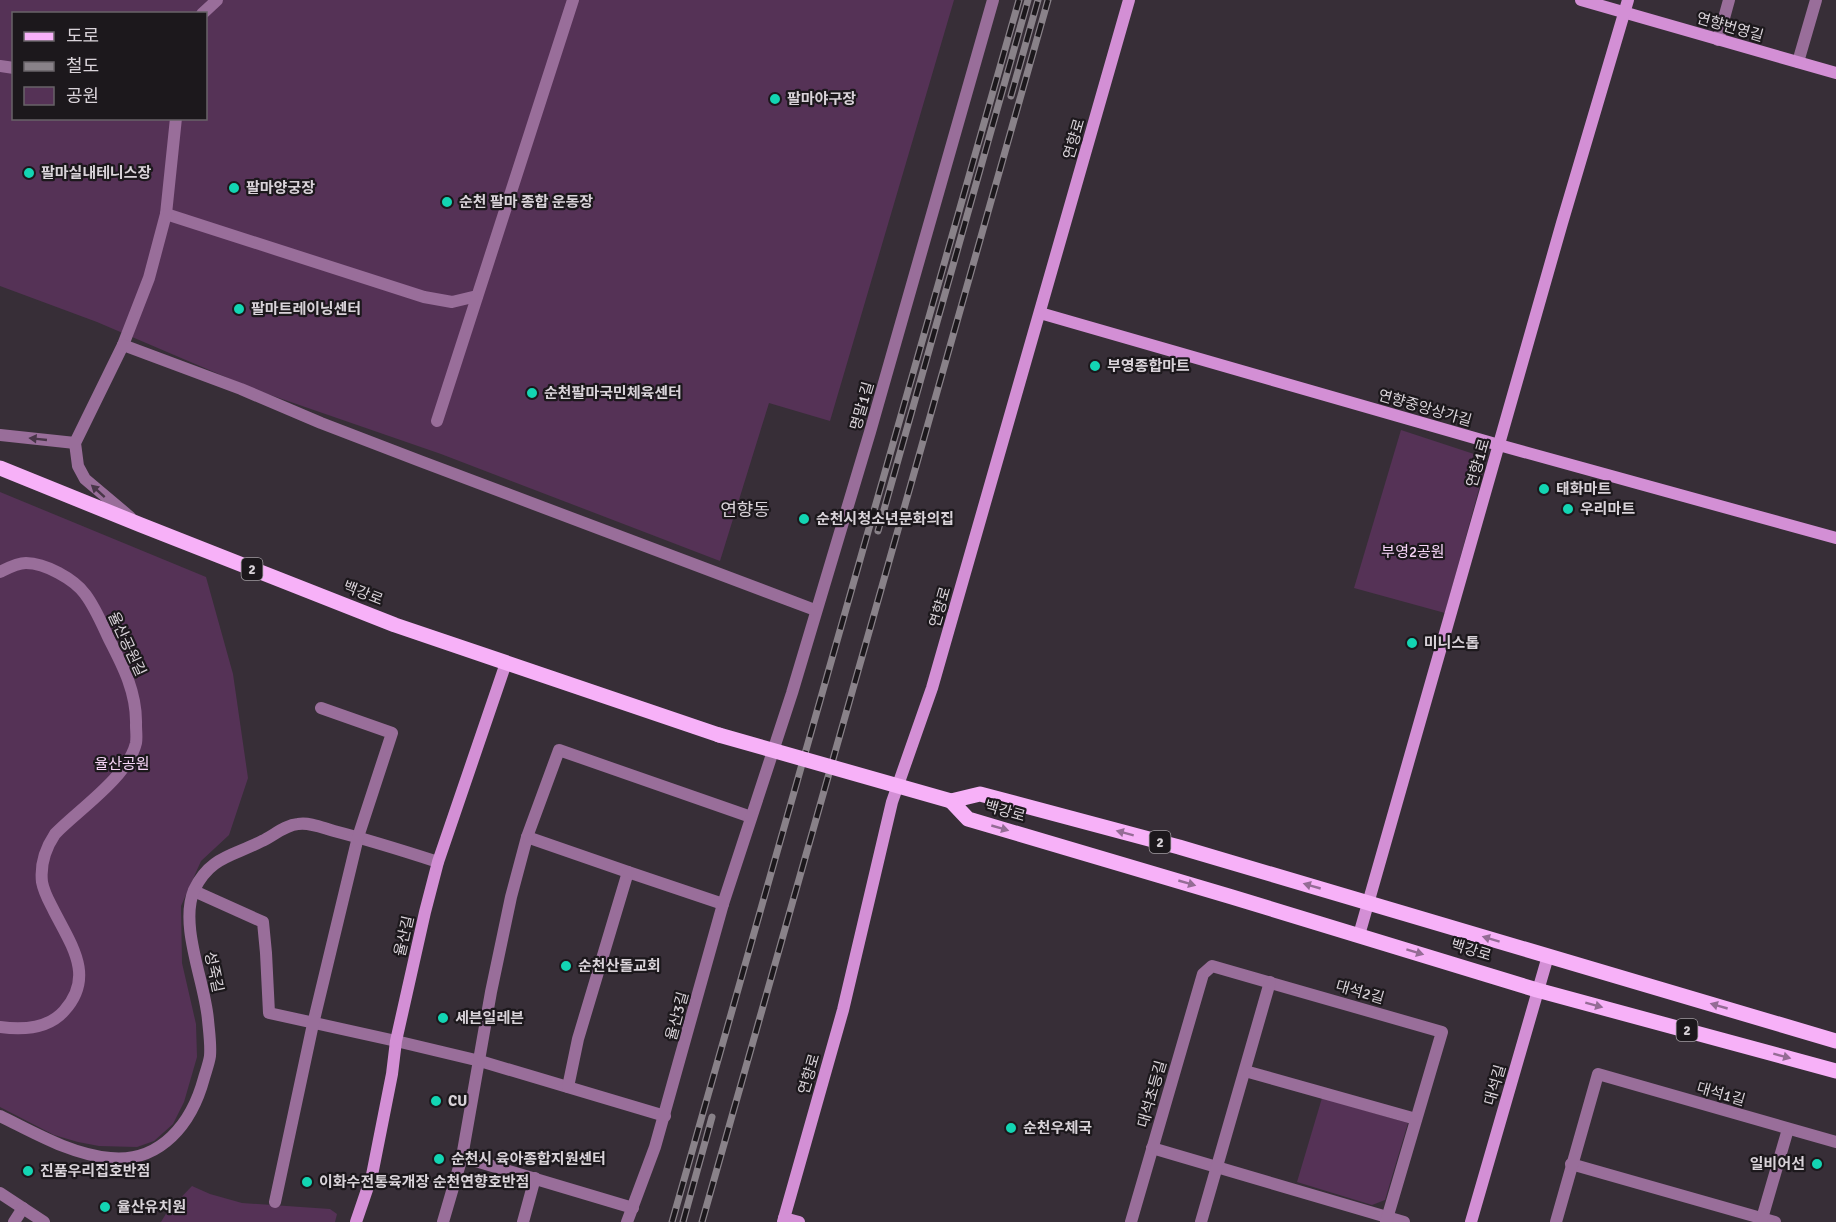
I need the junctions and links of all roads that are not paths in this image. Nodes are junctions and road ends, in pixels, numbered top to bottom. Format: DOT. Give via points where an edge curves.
graph roads {
  1 [pos="217,0"];
  2 [pos="573,0"];
  3 [pos="993,0"];
  4 [pos="1129,0"];
  5 [pos="1581,0"];
  6 [pos="1730,0"];
  7 [pos="1816,0"];
  8 [pos="1627,6"];
  9 [pos="204,12"];
  10 [pos="1718,40"];
  11 [pos="1798,62"];
  12 [pos="1836,73"];
  13 [pos="176,120"];
  14 [pos="166,214"];
  15 [pos="477,296"];
  16 [pos="1040,313"];
  17 [pos="123,345"];
  18 [pos="437,421"];
  19 [pos="0,435"];
  20 [pos="75,443"];
  21 [pos="1498,445"];
  22 [pos="0,468"];
  23 [pos="141,525"];
  24 [pos="1836,538"];
  25 [pos="0,572"];
  26 [pos="815,610"];
  27 [pos="506,663"];
  28 [pos="321,708"];
  29 [pos="951,801"];
  30 [pos="751,818"];
  31 [pos="358,837"];
  32 [pos="527,837"];
  33 [pos="438,862"];
  34 [pos="628,872"];
  35 [pos="194,891"];
  36 [pos="1368,902"];
  37 [pos="723,904"];
  38 [pos="1359,934"];
  39 [pos="1548,956"];
  40 [pos="1270,982"];
  41 [pos="1537,990"];
  42 [pos="313,1024"];
  43 [pos="0,1026"];
  44 [pos="396,1041"];
  45 [pos="1836,1041"];
  46 [pos="480,1061"];
  47 [pos="1245,1071"];
  48 [pos="1836,1071"];
  49 [pos="568,1087"];
  50 [pos="0,1116"];
  51 [pos="665,1116"];
  52 [pos="1416,1119"];
  53 [pos="1788,1129"];
  54 [pos="1836,1142"];
  55 [pos="1152,1148"];
  56 [pos="462,1157"];
  57 [pos="1571,1164"];
  58 [pos="1217,1167"];
  59 [pos="535,1178"];
  60 [pos="0,1193"];
  61 [pos="275,1202"];
  62 [pos="23,1208"];
  63 [pos="633,1208"];
  64 [pos="784,1220"];
  65 [pos="1386,1220"];
  66 [pos="1762,1220"];
  67 [pos="14,1222"];
  68 [pos="44,1222"];
  69 [pos="356,1222"];
  70 [pos="443,1222"];
  71 [pos="523,1222"];
  72 [pos="627,1222"];
  73 [pos="799,1222"];
  74 [pos="1131,1222"];
  75 [pos="1201,1222"];
  76 [pos="1404,1222"];
  77 [pos="1471,1222"];
  78 [pos="1556,1222"];
  79 [pos="1775,1222"];
  1 -- 9 [label="street"];
  2 -- 15 [label="street"];
  3 -- 26 [label="street, 명말1길"];
  4 -- 16 [label="street, 연향로"];
  5 -- 8 [label="street, 연향번영길"];
  6 -- 10 [label="street"];
  7 -- 11 [label="street"];
  8 -- 10 [label="street, 연향번영길"];
  8 -- 21 [label="street, 연향1로"];
  10 -- 11 [label="street, 연향번영길"];
  11 -- 12 [label="street, 연향번영길"];
  13 -- 14 [label="street"];
  14 -- 15 [label="street" via="424,297 452,302"];
  14 -- 17 [label="street" via="149,278"];
  15 -- 18 [label="street"];
  16 -- 21 [label="street, 연향중앙상가길"];
  16 -- 64 [label="street, 연향로" via="932,688 892,802 843,1010"];
  17 -- 20 [label="street"];
  17 -- 26 [label="street"];
  20 -- 19 [label="street, one-way"];
  23 -- 20 [label="street, one-way" via="85,479 78,466"];
  21 -- 24 [label="street, 연향중앙상가길"];
  21 -- 36 [label="street, 연향1로"];
  22 -- 23 [label="main road, 백강로 / 2"];
  23 -- 27 [label="main road, 백강로 / 2"];
  25 -- 43 [label="street, 율산공원길" via="26,563 39,566 60,573 85,593 127,673 136,713 136,743 118,775 55,834 42,861 47,898 81,973 71,1004 46,1023 26,1029"];
  26 -- 30 [label="street, 명말1길"];
  27 -- 29 [label="main road, 백강로 / 2, bridge" via="719,735"];
  27 -- 33 [label="street, 율산길"];
  28 -- 31 [label="street" via="392,733"];
  36 -- 29 [label="main road, 백강로 / 2, one-way" via="980,794"];
  29 -- 38 [label="main road, 백강로 / 2, one-way" via="968,819"];
  30 -- 32 [label="street" via="559,750"];
  30 -- 37 [label="street, 율산3길"];
  31 -- 33 [label="street, 성죽길"];
  31 -- 35 [label="street, 성죽길" via="296,824 218,861"];
  31 -- 42 [label="street"];
  32 -- 34 [label="street"];
  32 -- 46 [label="street" via="491,992"];
  33 -- 44 [label="street, 율산길"];
  34 -- 37 [label="street"];
  34 -- 49 [label="street"];
  35 -- 42 [label="street" via="262,922 269,1013"];
  35 -- 50 [label="street, 성죽길" via="190,927 208,1017 210,1056 201,1089 183,1125 158,1149 110,1158 51,1141"];
  36 -- 38 [label="street, 연향1로"];
  39 -- 36 [label="main road, 백강로 / 2, one-way"];
  37 -- 51 [label="street, 율산3길"];
  38 -- 41 [label="main road, 백강로 / 2, one-way"];
  39 -- 41 [label="street, 대석길"];
  45 -- 39 [label="main road, 백강로 / 2, one-way"];
  40 -- 47 [label="street"];
  40 -- 52 [label="street, 대석2길" via="1442,1032"];
  40 -- 55 [label="street, 대석초등길" via="1212,966 1203,974"];
  41 -- 48 [label="main road, 백강로 / 2, one-way"];
  41 -- 77 [label="street, 대석길"];
  42 -- 44 [label="street"];
  42 -- 61 [label="street"];
  44 -- 46 [label="street"];
  44 -- 69 [label="street, 율산길" via="372,1175"];
  46 -- 49 [label="street"];
  46 -- 56 [label="street"];
  47 -- 52 [label="street"];
  47 -- 58 [label="street"];
  49 -- 51 [label="street"];
  51 -- 63 [label="street, 율산3길"];
  52 -- 65 [label="street, 대석2길"];
  53 -- 54 [label="street, 대석1길"];
  53 -- 57 [label="street, 대석1길" via="1598,1074"];
  53 -- 66 [label="street"];
  55 -- 58 [label="street"];
  55 -- 74 [label="street, 대석초등길"];
  56 -- 59 [label="street"];
  56 -- 70 [label="street"];
  57 -- 66 [label="street"];
  57 -- 78 [label="street"];
  58 -- 65 [label="street"];
  58 -- 75 [label="street"];
  59 -- 63 [label="street"];
  59 -- 71 [label="street"];
  60 -- 62 [label="street"];
  62 -- 67 [label="street"];
  62 -- 68 [label="street"];
  63 -- 72 [label="street, 율산3길"];
  64 -- 73 [label="street"];
  65 -- 76 [label="street"];
  66 -- 79 [label="street"];
}
